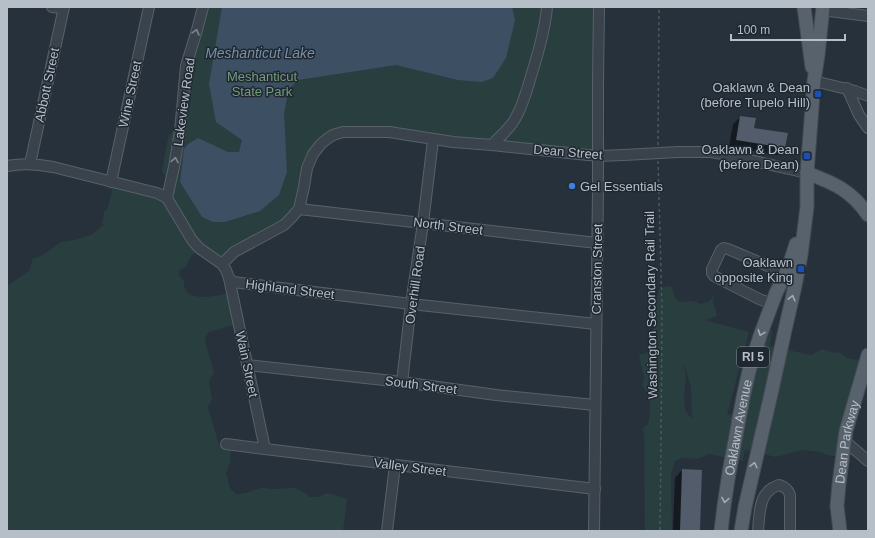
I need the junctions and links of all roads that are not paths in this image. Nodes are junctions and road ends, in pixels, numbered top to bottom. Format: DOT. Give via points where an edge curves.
graph roads {
  1 [pos="52,7"];
  2 [pos="149,7"];
  3 [pos="203,7"];
  4 [pos="548,7"];
  5 [pos="599,7"];
  6 [pos="804,7"];
  7 [pos="64,8"];
  8 [pos="822,9"];
  9 [pos="868,16"];
  10 [pos="814,80"];
  11 [pos="847,88"];
  12 [pos="868,96"];
  13 [pos="868,128"];
  14 [pos="433,140"];
  15 [pos="492,145"];
  16 [pos="598,156"];
  17 [pos="30,164"];
  18 [pos="7,166"];
  19 [pos="807,173"];
  20 [pos="111,182"];
  21 [pos="807,190"];
  22 [pos="167,198"];
  23 [pos="299,209"];
  24 [pos="868,215"];
  25 [pos="423,223"];
  26 [pos="597,243"];
  27 [pos="222,264"];
  28 [pos="785,275"];
  29 [pos="229,278"];
  30 [pos="411,304"];
  31 [pos="772,304"];
  32 [pos="596,324"];
  33 [pos="868,355"];
  34 [pos="247,365"];
  35 [pos="402,382"];
  36 [pos="595,405"];
  37 [pos="845,441"];
  38 [pos="226,444"];
  39 [pos="265,449"];
  40 [pos="868,461"];
  41 [pos="395,465"];
  42 [pos="595,490"];
  43 [pos="387,531"];
  44 [pos="594,531"];
  45 [pos="721,531"];
  46 [pos="741,531"];
  47 [pos="758,531"];
  48 [pos="790,531"];
  49 [pos="840,531"];
  1 -- 7 [label="street"];
  2 -- 20 [label="street, Wine Street"];
  22 -- 3 [label="street, Lakeview Road, one-way" via="180,131 186,66"];
  4 -- 15 [label="street" via="523,101 509,127"];
  5 -- 16 [label="street, Cranston Street"];
  6 -- 10 [label="main road, Oaklawn Avenue / RI 5"];
  7 -- 17 [label="street, Abbott Street"];
  8 -- 9 [label="street"];
  8 -- 10 [label="main road, Oaklawn Avenue / RI 5"];
  10 -- 11 [label="street"];
  10 -- 19 [label="main road, Oaklawn Avenue / RI 5"];
  11 -- 12 [label="street"];
  11 -- 13 [label="street"];
  14 -- 15 [label="street, Dean Street"];
  14 -- 23 [label="street, Dean Street" via="389,132 349,131 329,137 313,154"];
  14 -- 25 [label="street, Overhill Road"];
  15 -- 16 [label="street, Dean Street"];
  16 -- 19 [label="street, Dean Street, bridge" via="711,152"];
  16 -- 26 [label="street, Cranston Street"];
  17 -- 18 [label="street"];
  17 -- 20 [label="street" via="53,167"];
  19 -- 21 [label="main road, Oaklawn Avenue / RI 5"];
  19 -- 24 [label="main road" via="843,188 858,201"];
  20 -- 22 [label="street" via="158,193"];
  21 -- 28 [label="main road, Oaklawn Avenue / RI 5" via="796,242"];
  46 -- 21 [label="main road, Oaklawn Avenue / RI 5, one-way" via="798,274 806,221"];
  22 -- 27 [label="street, Highland Street" via="192,240"];
  23 -- 25 [label="street, North Street"];
  23 -- 27 [label="street" via="284,225 234,252"];
  25 -- 26 [label="street, North Street"];
  25 -- 30 [label="street, Overhill Road"];
  26 -- 32 [label="street, Cranston Street"];
  27 -- 29 [label="street, Highland Street"];
  28 -- 31 [label="main road, Oaklawn Avenue / RI 5"];
  28 -- 31 [label="street" via="724,248 712,269 714,276"];
  29 -- 30 [label="street, Highland Street" via="233,282"];
  29 -- 34 [label="street, Wain Street"];
  30 -- 32 [label="street, Highland Street"];
  30 -- 35 [label="street, Overhill Road"];
  31 -- 45 [label="main road, Oaklawn Avenue / RI 5, one-way" via="753,358 743,398"];
  32 -- 36 [label="street, Cranston Street"];
  33 -- 37 [label="main road, Dean Parkway"];
  34 -- 35 [label="street, South Street"];
  34 -- 39 [label="street, Wain Street"];
  35 -- 36 [label="street, South Street"];
  36 -- 42 [label="street, Cranston Street"];
  37 -- 40 [label="street"];
  37 -- 49 [label="main road, Dean Parkway" via="837,506"];
  38 -- 39 [label="street, Valley Street"];
  39 -- 41 [label="street, Valley Street"];
  41 -- 42 [label="street, Valley Street"];
  41 -- 43 [label="street"];
  42 -- 44 [label="street, Cranston Street"];
  47 -- 48 [label="street" via="762,499 772,488 779,485 786,488 790,495"];
}
